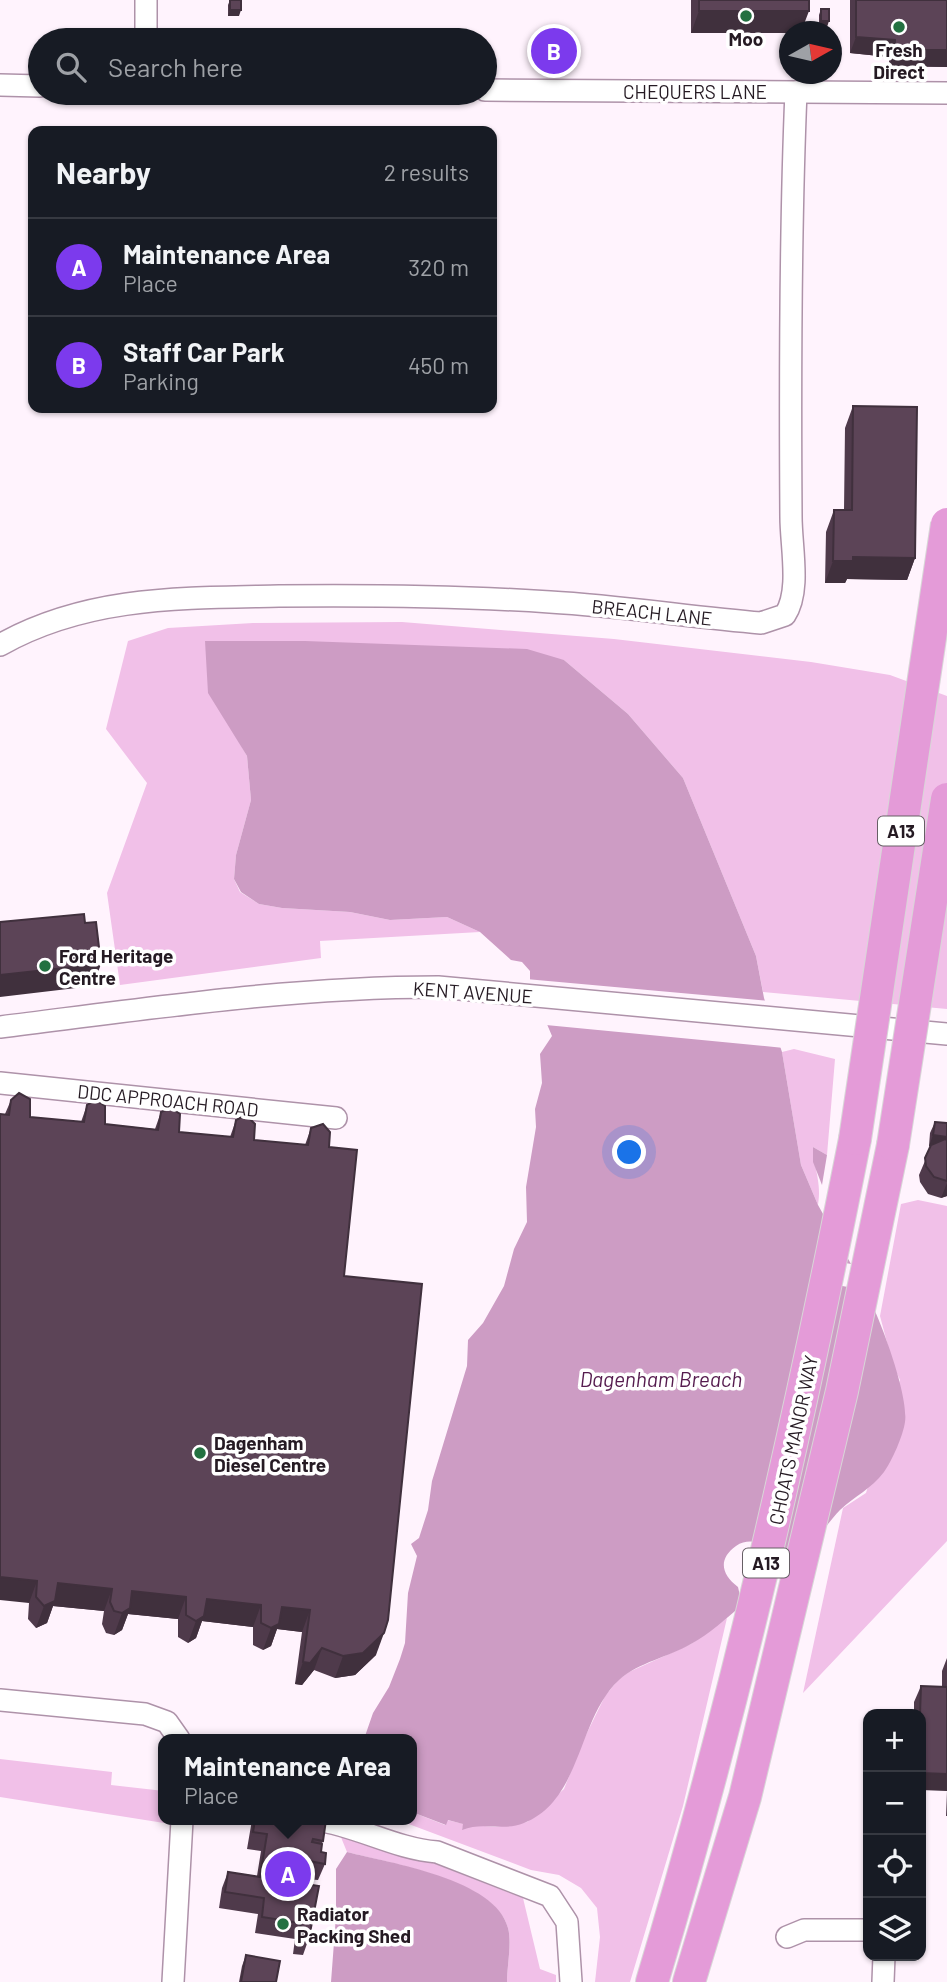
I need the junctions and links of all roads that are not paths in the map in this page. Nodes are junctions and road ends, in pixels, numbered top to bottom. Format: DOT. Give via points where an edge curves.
graph roads {
  1 [pos="146,0"];
  2 [pos="146,28"];
  3 [pos="0,85"];
  4 [pos="28,86"];
  5 [pos="497,90"];
  6 [pos="796,92"];
  7 [pos="947,93"];
  8 [pos="947,524"];
  9 [pos="0,645"];
  10 [pos="947,799"];
  11 [pos="0,1027"];
  12 [pos="947,1034"];
  13 [pos="0,1083"];
  14 [pos="336,1118"];
  15 [pos="0,1700"];
  16 [pos="175,1734"];
  17 [pos="181,1825"];
  18 [pos="341,1825"];
  19 [pos="863,1930"];
  20 [pos="787,1937"];
  21 [pos="884,1961"];
  22 [pos="173,1982"];
  23 [pos="571,1982"];
  24 [pos="652,1982"];
  25 [pos="689,1982"];
  26 [pos="883,1982"];
  1 -- 2 [label="street"];
  3 -- 4 [label="street"];
  5 -- 6 [label="street, CHEQUERS LANE"];
  6 -- 7 [label="street, CHEQUERS LANE"];
  6 -- 9 [label="street, BREACH LANE" via="790,405 795,588 785,615 761,623 552,602 399,594 183,598 97,607"];
  8 -- 24 [label="highway, CHOATS MANOR WAY / A13, bridge" via="855,1139 807,1384 761,1588"];
  10 -- 25 [label="highway, CHOATS MANOR WAY / A13, bridge" via="893,1145 842,1391 745,1797"];
  11 -- 12 [label="street, KENT AVENUE" via="224,999 438,987"];
  13 -- 14 [label="street, DDC APPROACH ROAD"];
  15 -- 16 [label="street" via="145,1714 167,1722"];
  17 -- 22 [label="street"];
  18 -- 23 [label="street" via="437,1852 550,1896 567,1922"];
  19 -- 20 [label="street" via="804,1930"];
  21 -- 26 [label="street"];
}
